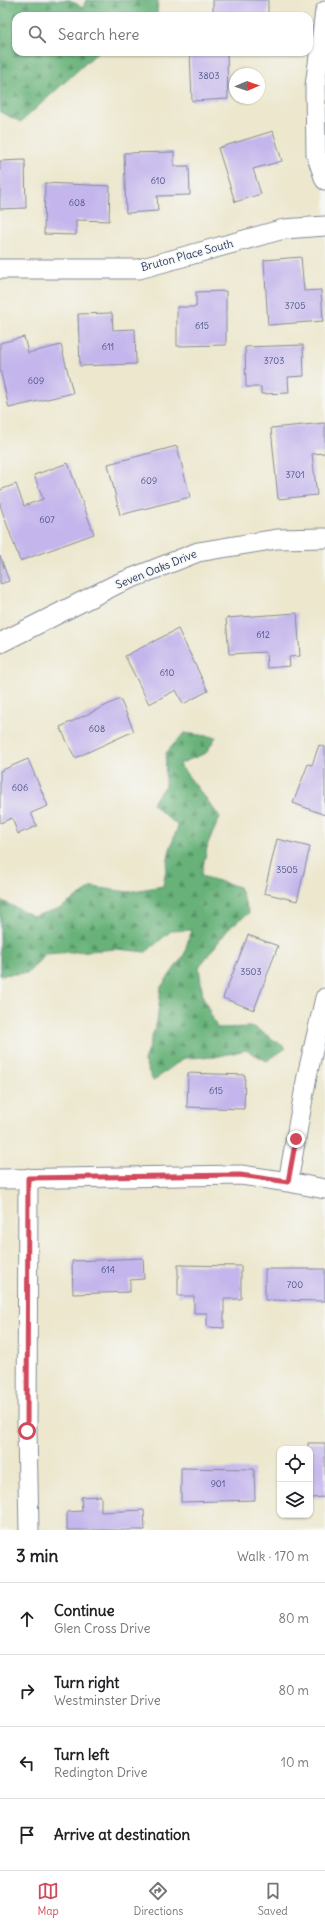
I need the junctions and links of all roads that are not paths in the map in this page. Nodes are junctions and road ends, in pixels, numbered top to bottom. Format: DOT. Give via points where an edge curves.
graph roads {
  1 [pos="318,0"];
  2 [pos="325,2"];
  3 [pos="325,11"];
  4 [pos="325,180"];
  5 [pos="325,226"];
  6 [pos="0,268"];
  7 [pos="325,538"];
  8 [pos="0,643"];
  9 [pos="325,998"];
  10 [pos="28,1178"];
  11 [pos="0,1179"];
  12 [pos="288,1182"];
  13 [pos="325,1189"];
  14 [pos="29,1530"];
  1 -- 2 [label="street"];
  3 -- 4 [label="street" via="315,86 316,154"];
  5 -- 6 [label="street, Bruton Place South" via="284,229 139,269"];
  7 -- 8 [label="street, Seven Oaks Drive" via="277,539 198,552 118,584"];
  9 -- 12 [label="street" via="307,1076"];
  10 -- 11 [label="street"];
  10 -- 12 [label="street" via="240,1175"];
  10 -- 14 [label="street"];
  12 -- 13 [label="street"];
}
